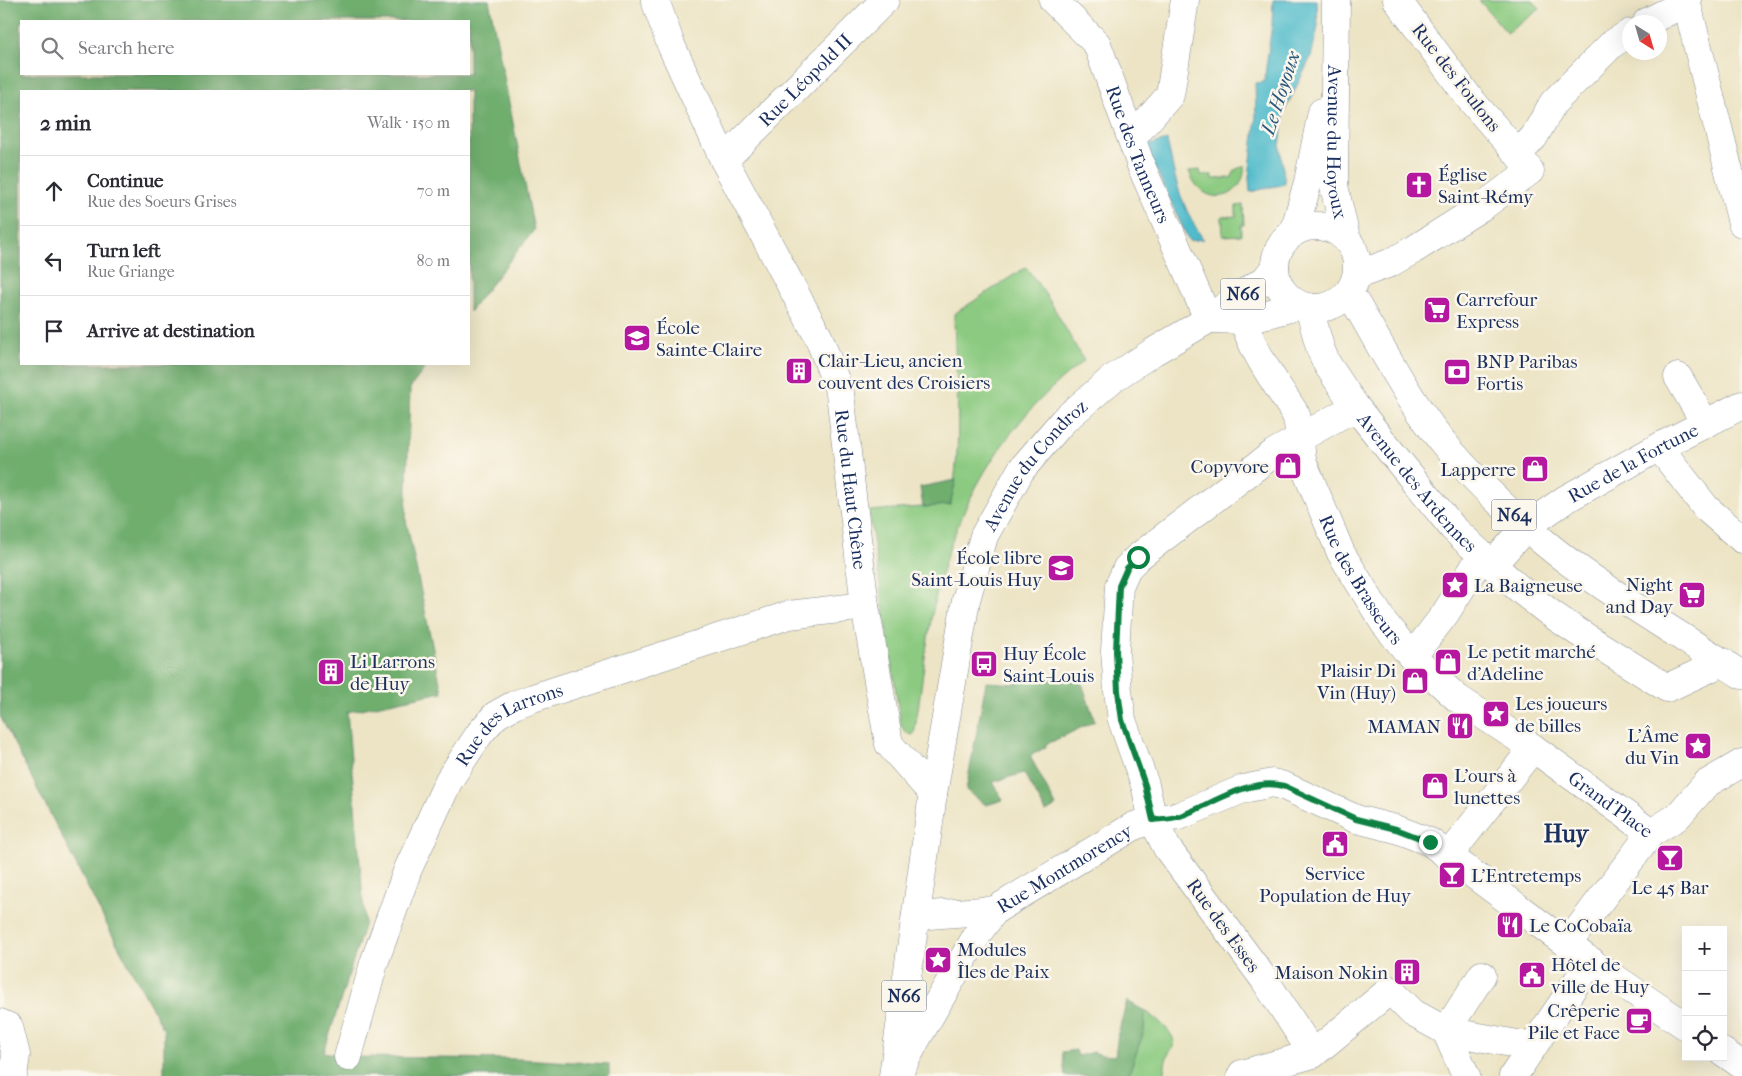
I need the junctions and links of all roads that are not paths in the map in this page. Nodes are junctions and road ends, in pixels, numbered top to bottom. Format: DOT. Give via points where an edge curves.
graph roads {
  1 [pos="655,0"];
  2 [pos="885,0"];
  3 [pos="1052,0"];
  4 [pos="1185,0"];
  5 [pos="1336,0"];
  6 [pos="1397,0"];
  7 [pos="1686,1"];
  8 [pos="1660,15"];
  9 [pos="1622,38"];
  10 [pos="1335,46"];
  11 [pos="1132,138"];
  12 [pos="1518,154"];
  13 [pos="724,160"];
  14 [pos="1742,224"];
  15 [pos="1294,232"];
  16 [pos="1346,238"];
  17 [pos="1275,267"];
  18 [pos="1352,284"];
  19 [pos="1302,305"];
  20 [pos="1210,319"];
  21 [pos="1244,320"];
  22 [pos="1678,377"];
  23 [pos="1742,404"];
  24 [pos="1355,406"];
  25 [pos="1705,423"];
  26 [pos="1300,438"];
  27 [pos="1659,447"];
  28 [pos="1527,526"];
  29 [pos="1742,539"];
  30 [pos="1487,560"];
  31 [pos="865,606"];
  32 [pos="1412,657"];
  33 [pos="1732,669"];
  34 [pos="1458,698"];
  35 [pos="1532,748"];
  36 [pos="1742,763"];
  37 [pos="933,794"];
  38 [pos="1153,820"];
  39 [pos="1651,833"];
  40 [pos="1440,849"];
  41 [pos="994,910"];
  42 [pos="916,916"];
  43 [pos="1568,943"];
  44 [pos="1593,963"];
  45 [pos="1482,975"];
  46 [pos="0,1023"];
  47 [pos="1682,1023"];
  48 [pos="1446,1031"];
  49 [pos="1533,1047"];
  50 [pos="1313,1054"];
  51 [pos="1727,1055"];
  52 [pos="348,1057"];
  53 [pos="1742,1065"];
  54 [pos="13,1076"];
  55 [pos="893,1076"];
  56 [pos="897,1076"];
  57 [pos="1241,1076"];
  58 [pos="1466,1076"];
  59 [pos="1513,1076"];
  1 -- 13 [label="street, Rue du Haut Chêne"];
  2 -- 13 [label="street, Rue Léopold II"];
  3 -- 11 [label="street, Rue des Tanneurs" via="1097,44"];
  4 -- 11 [label="street" via="1170,95"];
  5 -- 10 [label="street, Avenue du Hoyoux"];
  6 -- 12 [label="street, Rue des Foulons" via="1470,100"];
  7 -- 8 [label="street"];
  7 -- 14 [label="street"];
  9 -- 12 [label="street" via="1553,103 1534,137"];
  10 -- 15 [label="street, Avenue du Hoyoux" via="1308,182"];
  10 -- 16 [label="street, Avenue du Hoyoux" via="1334,186"];
  11 -- 20 [label="street, Rue des Tanneurs" via="1142,168"];
  12 -- 18 [label="street, Rue des Foulons" via="1530,171 1486,204"];
  13 -- 31 [label="street, Rue du Haut Chêne" via="819,338 840,393"];
  15 -- 16 [label="street" via="1316,225 1337,231"];
  15 -- 17 [label="street" via="1279,249"];
  16 -- 18 [label="street" via="1354,248 1357,261"];
  17 -- 19 [label="street" via="1283,290"];
  17 -- 20 [label="street, Avenue du Condroz / N66" via="1265,280"];
  18 -- 19 [label="street" via="1338,303 1319,308"];
  18 -- 28 [label="street, Avenue des Ardennes / N64" via="1355,302 1434,430 1469,471"];
  19 -- 21 [label="street, N66"];
  19 -- 24 [label="street, Avenue des Ardennes" via="1327,364"];
  20 -- 21 [label="street, N66"];
  20 -- 37 [label="street, Avenue du Condroz / N66" via="1112,379 1063,421 1021,470 984,536 966,600"];
  21 -- 26 [label="street, Rue des Brasseurs" via="1258,352 1296,415"];
  22 -- 25 [label="street"];
  23 -- 25 [label="street, Rue de la Fortune"];
  24 -- 26 [label="street, Rue des Esses"];
  24 -- 30 [label="street, Avenue des Ardennes" via="1438,510"];
  25 -- 27 [label="street, Rue de la Fortune"];
  26 -- 32 [label="street, Rue des Brasseurs" via="1303,463 1342,553 1384,623"];
  26 -- 38 [label="street, Rue des Esses" via="1274,453 1138,557 1127,568 1119,586 1116,651 1122,720 1145,785"];
  27 -- 28 [label="street, Rue de la Fortune" via="1566,499"];
  27 -- 29 [label="street" via="1706,508"];
  28 -- 30 [label="street, Rue de la Fortune"];
  28 -- 33 [label="street, Avenue des Ardennes / N64" via="1582,571"];
  30 -- 32 [label="street, Rue de la Fortune"];
  30 -- 33 [label="street, Avenue des Ardennes" via="1523,592 1578,632 1667,688"];
  31 -- 37 [label="street, Rue du Haut Chêne" via="890,744"];
  31 -- 52 [label="street, Rue des Larrons" via="789,615 532,698 496,715 449,780 408,869 374,963"];
  32 -- 34 [label="street, Rue des Brasseurs"];
  34 -- 35 [label="street, Grand'Place"];
  35 -- 39 [label="street, Grand'Place"];
  35 -- 40 [label="street"];
  36 -- 39 [label="street" via="1706,784 1677,817"];
  37 -- 42 [label="street, N66"];
  38 -- 40 [label="street, Rue Montmorency" via="1180,816 1243,789 1273,784 1356,819 1396,829"];
  38 -- 41 [label="street, Rue Montmorency" via="1134,826"];
  38 -- 50 [label="street, Rue des Esses" via="1168,848 1264,979"];
  39 -- 43 [label="street, Grand'Place"];
  40 -- 43 [label="street" via="1525,922"];
  41 -- 42 [label="street, Rue Montmorency"];
  41 -- 56 [label="street"];
  42 -- 55 [label="street, N66"];
  43 -- 44 [label="street"];
  44 -- 47 [label="street"];
  44 -- 49 [label="street"];
  45 -- 48 [label="street"];
  46 -- 54 [label="street" via="9,1027 16,1055"];
  48 -- 49 [label="street"];
  48 -- 50 [label="street" via="1414,1014 1390,990"];
  48 -- 58 [label="street"];
  49 -- 59 [label="street"];
  50 -- 57 [label="street"];
  51 -- 53 [label="street"];
}
